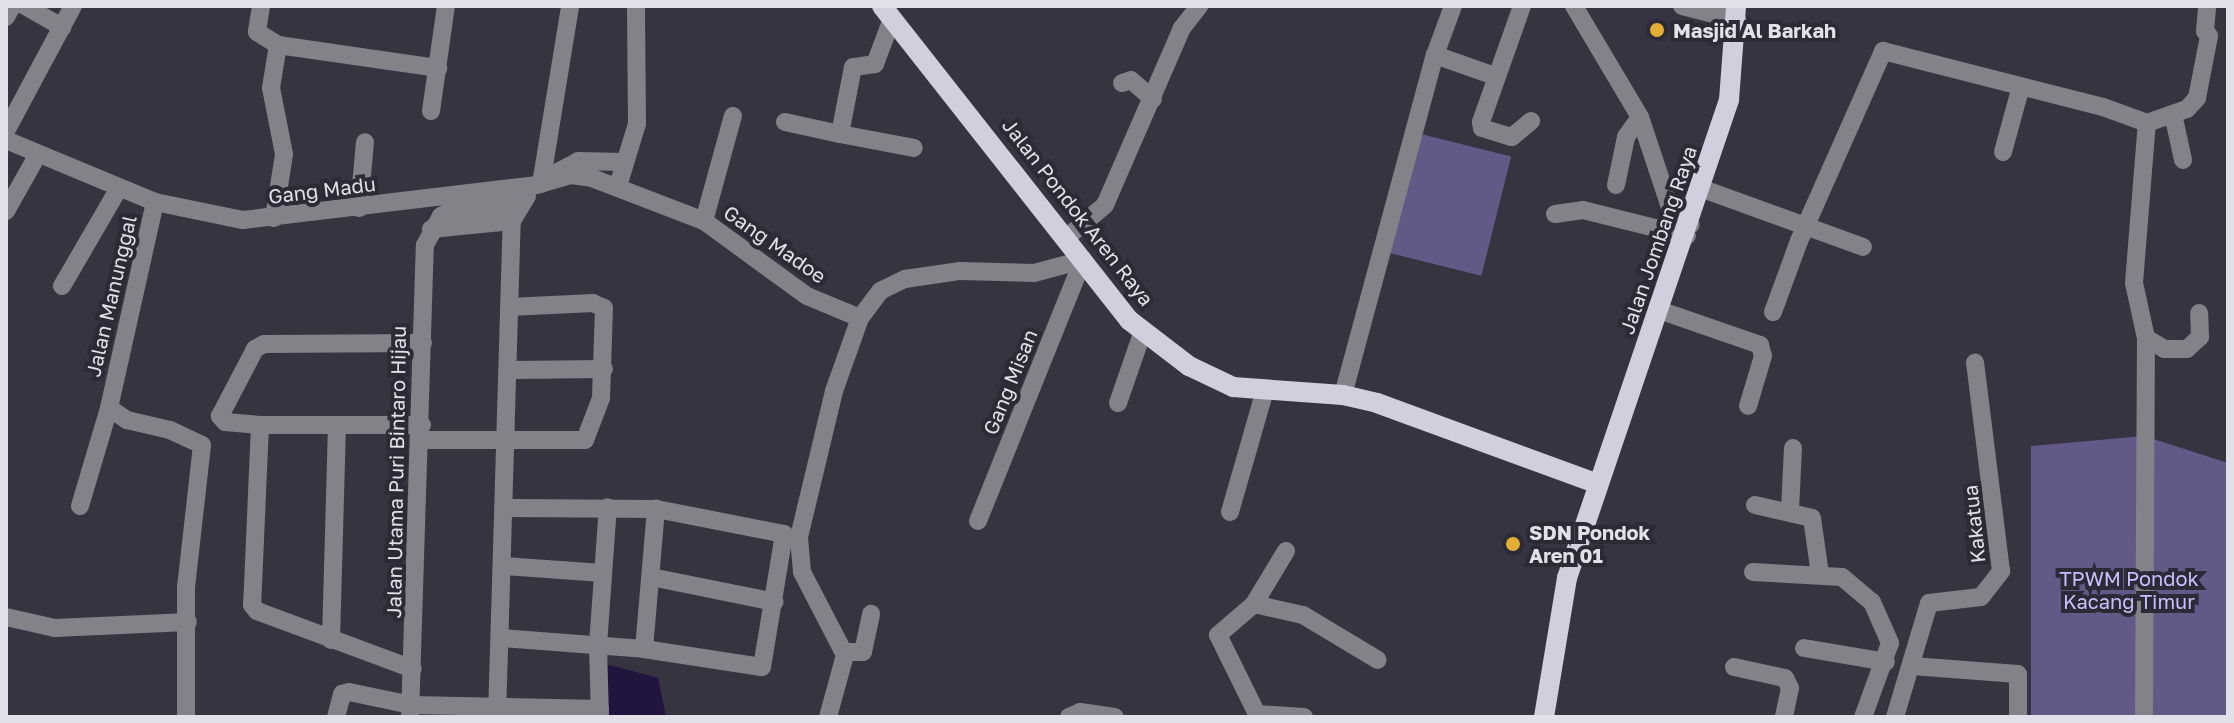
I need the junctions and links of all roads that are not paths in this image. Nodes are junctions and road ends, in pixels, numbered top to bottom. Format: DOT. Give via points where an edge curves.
graph roads {
  1 [pos="12,6"];
  2 [pos="25,6"];
  3 [pos="73,6"];
  4 [pos="261,6"];
  5 [pos="446,6"];
  6 [pos="570,6"];
  7 [pos="636,6"];
  8 [pos="1199,6"];
  9 [pos="1453,6"];
  10 [pos="1522,6"];
  11 [pos="1574,6"];
  12 [pos="1682,6"];
  13 [pos="2207,6"];
  14 [pos="887,13"];
  15 [pos="1736,13"];
  16 [pos="6,17"];
  17 [pos="62,27"];
  18 [pos="2219,35"];
  19 [pos="278,45"];
  20 [pos="1435,55"];
  21 [pos="438,68"];
  22 [pos="1495,76"];
  23 [pos="1122,83"];
  24 [pos="2021,86"];
  25 [pos="1153,99"];
  26 [pos="431,111"];
  27 [pos="2173,114"];
  28 [pos="733,116"];
  29 [pos="1640,117"];
  30 [pos="1531,121"];
  31 [pos="785,122"];
  32 [pos="2147,123"];
  33 [pos="6,131"];
  34 [pos="840,134"];
  35 [pos="6,140"];
  36 [pos="365,142"];
  37 [pos="914,148"];
  38 [pos="2003,152"];
  39 [pos="37,156"];
  40 [pos="2183,160"];
  41 [pos="624,162"];
  42 [pos="542,182"];
  43 [pos="1616,185"];
  44 [pos="618,186"];
  45 [pos="119,188"];
  46 [pos="1703,189"];
  47 [pos="155,202"];
  48 [pos="359,208"];
  49 [pos="6,211"];
  50 [pos="516,213"];
  51 [pos="1555,214"];
  52 [pos="274,218"];
  53 [pos="704,221"];
  54 [pos="1806,224"];
  55 [pos="1689,230"];
  56 [pos="1066,238"];
  57 [pos="1863,247"];
  58 [pos="1083,260"];
  59 [pos="62,286"];
  60 [pos="510,307"];
  61 [pos="1659,310"];
  62 [pos="1773,312"];
  63 [pos="2199,313"];
  64 [pos="860,318"];
  65 [pos="1143,331"];
  66 [pos="2146,338"];
  67 [pos="423,343"];
  68 [pos="1975,363"];
  69 [pos="604,369"];
  70 [pos="510,370"];
  71 [pos="1265,390"];
  72 [pos="1343,395"];
  73 [pos="1118,403"];
  74 [pos="1748,406"];
  75 [pos="109,408"];
  76 [pos="260,425"];
  77 [pos="337,425"];
  78 [pos="422,432"];
  79 [pos="506,439"];
  80 [pos="1793,448"];
  81 [pos="1596,483"];
  82 [pos="1755,505"];
  83 [pos="80,506"];
  84 [pos="608,507"];
  85 [pos="505,508"];
  86 [pos="656,509"];
  87 [pos="1790,511"];
  88 [pos="1230,512"];
  89 [pos="978,521"];
  90 [pos="1286,551"];
  91 [pos="504,566"];
  92 [pos="1753,572"];
  93 [pos="603,573"];
  94 [pos="1820,574"];
  95 [pos="651,577"];
  96 [pos="775,602"];
  97 [pos="1254,604"];
  98 [pos="871,614"];
  99 [pos="6,617"];
  100 [pos="188,622"];
  101 [pos="502,638"];
  102 [pos="331,640"];
  103 [pos="598,645"];
  104 [pos="1804,648"];
  105 [pos="644,649"];
  106 [pos="1905,650"];
  107 [pos="844,652"];
  108 [pos="1378,660"];
  109 [pos="1886,662"];
  110 [pos="1734,667"];
  111 [pos="413,669"];
  112 [pos="410,711"];
  113 [pos="498,713"];
  114 [pos="600,713"];
  115 [pos="1256,716"];
  116 [pos="186,717"];
  117 [pos="336,717"];
  118 [pos="828,717"];
  119 [pos="1069,717"];
  120 [pos="1115,717"];
  121 [pos="1304,717"];
  122 [pos="1544,717"];
  123 [pos="1784,717"];
  124 [pos="1863,717"];
  125 [pos="1895,717"];
  126 [pos="2018,717"];
  127 [pos="2144,717"];
  1 -- 16 [label="street"];
  2 -- 17 [label="street"];
  3 -- 17 [label="street"];
  4 -- 19 [label="street" via="257,32"];
  5 -- 21 [label="street"];
  6 -- 42 [label="street"];
  7 -- 41 [label="street" via="637,124"];
  8 -- 25 [label="street" via="1182,28"];
  9 -- 20 [label="street"];
  10 -- 22 [label="street"];
  11 -- 29 [label="street"];
  12 -- 15 [label="street"];
  13 -- 18 [label="street" via="2205,31"];
  14 -- 34 [label="street" via="875,64 853,67"];
  14 -- 56 [label="main road, Jalan Pondok Aren Raya"];
  15 -- 46 [label="main road, Jalan Jombang Raya" via="1729,100"];
  17 -- 33 [label="street"];
  18 -- 27 [label="street" via="2197,98"];
  19 -- 21 [label="street"];
  19 -- 52 [label="street" via="271,88 284,154"];
  20 -- 22 [label="street"];
  20 -- 72 [label="street"];
  21 -- 26 [label="street"];
  22 -- 30 [label="street" via="1482,128 1512,137"];
  23 -- 25 [label="street" via="1131,80"];
  24 -- 32 [label="street"];
  24 -- 38 [label="street"];
  24 -- 54 [label="street" via="1883,51"];
  25 -- 56 [label="street" via="1105,205"];
  27 -- 32 [label="street"];
  27 -- 40 [label="street"];
  28 -- 53 [label="street"];
  29 -- 43 [label="street" via="1626,137"];
  29 -- 55 [label="street" via="1672,213"];
  31 -- 34 [label="street"];
  32 -- 66 [label="street" via="2134,283"];
  34 -- 37 [label="street"];
  35 -- 39 [label="street, Gang Madu"];
  36 -- 48 [label="street"];
  39 -- 45 [label="street, Gang Madu"];
  39 -- 49 [label="street"];
  41 -- 42 [label="street" via="578,161"];
  41 -- 44 [label="street"];
  42 -- 44 [label="street, Gang Madu" via="571,175"];
  42 -- 48 [label="street, Gang Madu"];
  42 -- 50 [label="street"];
  44 -- 53 [label="street, Gang Madoe"];
  45 -- 47 [label="street, Gang Madu"];
  45 -- 59 [label="street"];
  46 -- 54 [label="street"];
  46 -- 55 [label="main road, Jalan Jombang Raya"];
  47 -- 52 [label="street, Gang Madu" via="215,218"];
  47 -- 75 [label="street, Jalan Manunggal"];
  48 -- 52 [label="street, Gang Madu"];
  50 -- 60 [label="street"];
  50 -- 67 [label="street, Jalan Utama Puri Bintaro Hijau" via="450,211 431,229 422,270"];
  51 -- 55 [label="street" via="1583,210"];
  53 -- 64 [label="street, Gang Madoe" via="807,296"];
  54 -- 57 [label="street"];
  54 -- 62 [label="street"];
  55 -- 61 [label="main road, Jalan Jombang Raya"];
  56 -- 58 [label="main road, Jalan Pondok Aren Raya"];
  58 -- 64 [label="street" via="1034,273 960,271 905,279 880,291"];
  58 -- 65 [label="main road, Jalan Pondok Aren Raya"];
  58 -- 89 [label="street, Gang Misan"];
  60 -- 69 [label="street" via="604,308"];
  60 -- 70 [label="street"];
  61 -- 74 [label="street" via="1760,345 1763,356"];
  61 -- 81 [label="main road, Jalan Jombang Raya"];
  63 -- 66 [label="street" via="2200,337 2187,349 2164,349"];
  64 -- 107 [label="street" via="834,391 799,537 802,572"];
  65 -- 71 [label="main road, Jalan Pondok Aren Raya" via="1216,381"];
  65 -- 73 [label="street"];
  66 -- 127 [label="street"];
  67 -- 76 [label="street" via="264,344 255,349 220,416 225,422"];
  67 -- 78 [label="street, Jalan Utama Puri Bintaro Hijau"];
  68 -- 106 [label="street, Kakatua" via="2001,571 1981,597 1929,603"];
  69 -- 70 [label="street"];
  69 -- 79 [label="street" via="601,398 585,440"];
  70 -- 79 [label="street"];
  71 -- 72 [label="main road, Jalan Pondok Aren Raya"];
  71 -- 88 [label="street"];
  72 -- 81 [label="main road, Jalan Pondok Aren Raya"];
  75 -- 83 [label="street"];
  75 -- 100 [label="street, Jalan Manunggal" via="127,420 170,430 202,445 186,587"];
  76 -- 77 [label="street"];
  76 -- 102 [label="street" via="249,597 257,611"];
  77 -- 78 [label="street"];
  77 -- 102 [label="street"];
  78 -- 79 [label="street"];
  78 -- 111 [label="street, Jalan Utama Puri Bintaro Hijau"];
  79 -- 85 [label="street"];
  80 -- 87 [label="street"];
  81 -- 122 [label="main road, Jalan Jombang Raya" via="1567,578"];
  82 -- 87 [label="street"];
  84 -- 85 [label="street"];
  84 -- 86 [label="street"];
  84 -- 93 [label="street"];
  85 -- 91 [label="street"];
  86 -- 95 [label="street"];
  86 -- 96 [label="street" via="784,534"];
  87 -- 94 [label="street" via="1808,514 1815,522"];
  90 -- 97 [label="street"];
  91 -- 93 [label="street"];
  91 -- 101 [label="street"];
  92 -- 94 [label="street"];
  93 -- 103 [label="street"];
  94 -- 106 [label="street" via="1860,587"];
  95 -- 96 [label="street"];
  95 -- 105 [label="street"];
  96 -- 105 [label="street" via="762,667"];
  97 -- 108 [label="street" via="1303,615"];
  97 -- 115 [label="street" via="1218,635"];
  98 -- 107 [label="street" via="863,652"];
  99 -- 100 [label="street" via="55,628"];
  100 -- 116 [label="street, Jalan Manunggal"];
  101 -- 103 [label="street"];
  101 -- 113 [label="street"];
  102 -- 111 [label="street"];
  103 -- 105 [label="street"];
  103 -- 114 [label="street"];
  104 -- 109 [label="street"];
  106 -- 109 [label="street"];
  106 -- 125 [label="street, Kakatua"];
  106 -- 126 [label="street" via="2018,674"];
  107 -- 118 [label="street"];
  109 -- 124 [label="street"];
  110 -- 123 [label="street" via="1785,678 1790,688"];
  111 -- 112 [label="street, Jalan Utama Puri Bintaro Hijau"];
  112 -- 113 [label="street"];
  112 -- 117 [label="street" via="349,692 342,694"];
  113 -- 114 [label="street"];
  115 -- 121 [label="street"];
  119 -- 120 [label="street" via="1080,712"];
}
